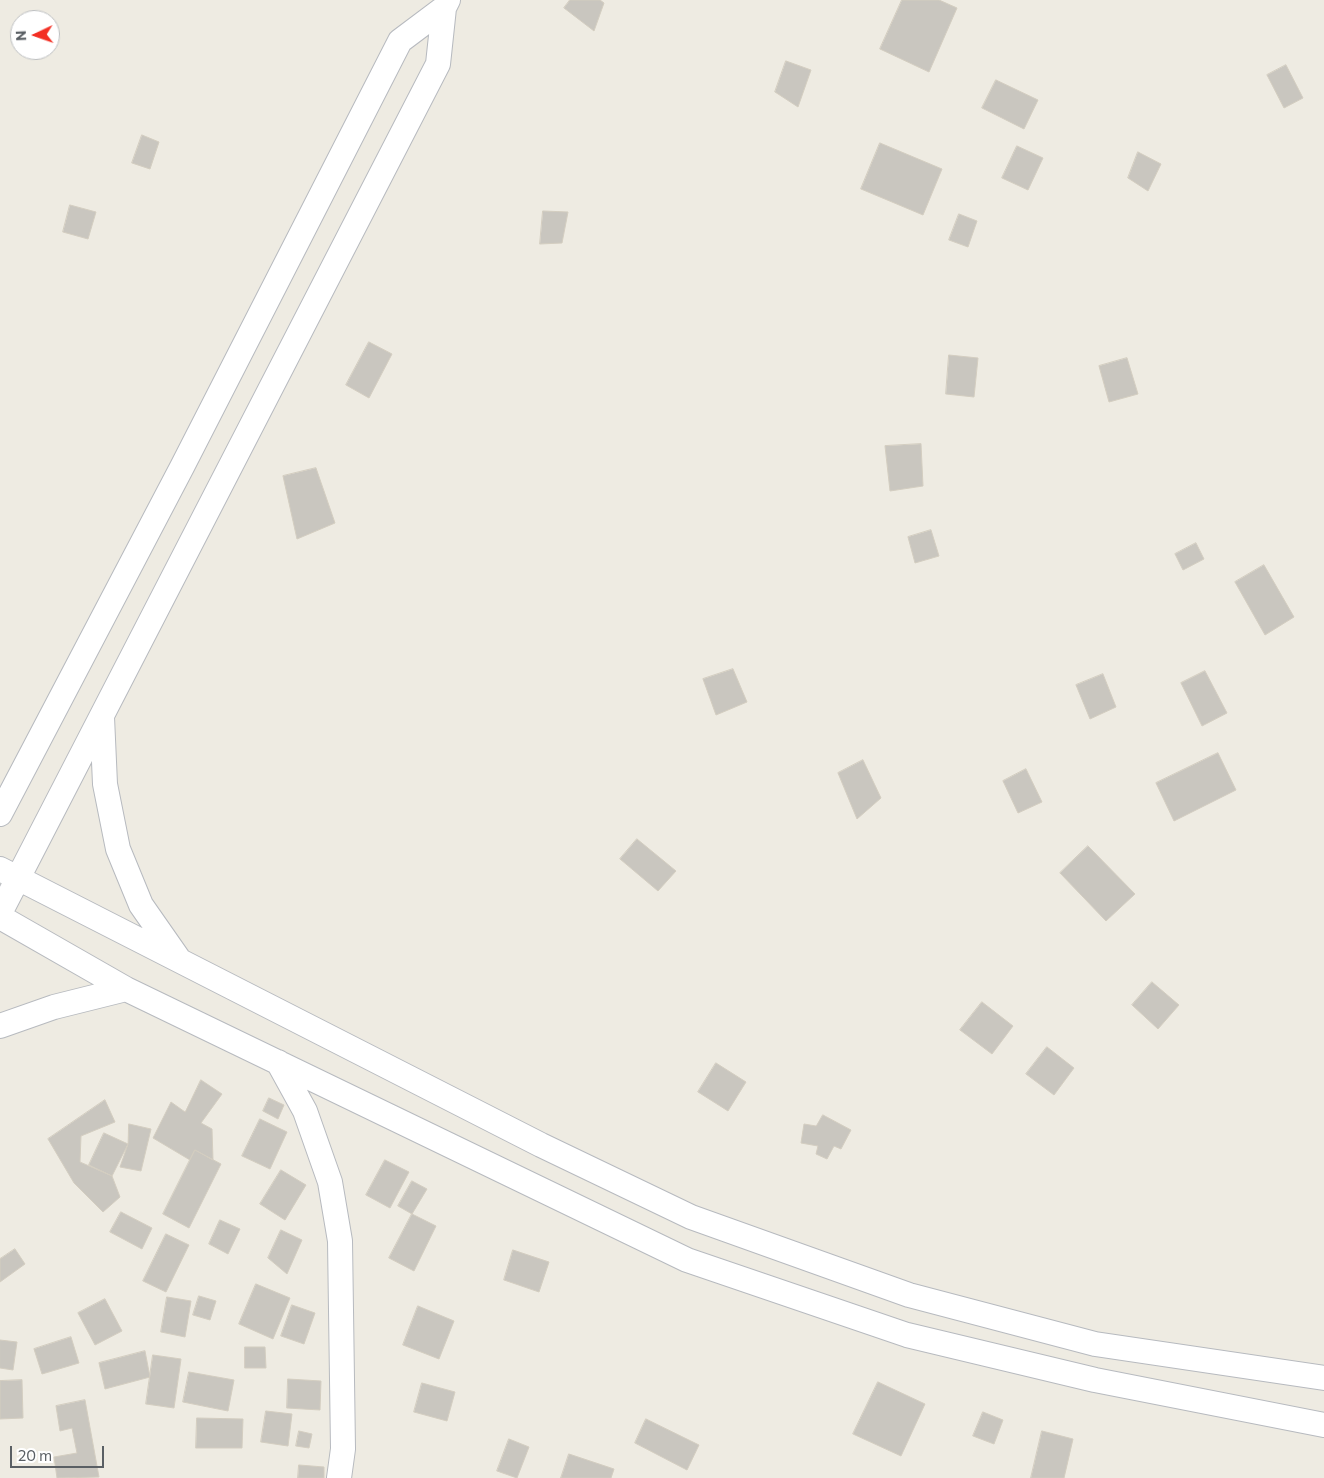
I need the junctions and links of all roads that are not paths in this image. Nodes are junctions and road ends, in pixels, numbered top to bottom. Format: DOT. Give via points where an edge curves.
graph roads {
  1 [pos="446,4"];
  2 [pos="102,715"];
  3 [pos="0,814"];
  4 [pos="9,874"];
  5 [pos="0,913"];
  6 [pos="0,917"];
  7 [pos="180,962"];
  8 [pos="126,990"];
  9 [pos="0,1026"];
  10 [pos="278,1062"];
  11 [pos="1324,1378"];
  12 [pos="1324,1425"];
  13 [pos="339,1478"];
  1 -- 2 [label="street" via="438,64"];
  1 -- 3 [label="street" via="400,41 182,468"];
  2 -- 4 [label="street"];
  2 -- 7 [label="street" via="105,784 118,849 141,905"];
  4 -- 5 [label="street"];
  4 -- 7 [label="street"];
  6 -- 8 [label="street"];
  7 -- 11 [label="street" via="541,1145 691,1216 909,1295 1095,1344"];
  8 -- 9 [label="street" via="54,1007"];
  8 -- 10 [label="street"];
  10 -- 12 [label="street" via="678,1256 705,1266 907,1335 1095,1380"];
  10 -- 13 [label="street" via="305,1111 330,1182 340,1241 343,1449"];
}
